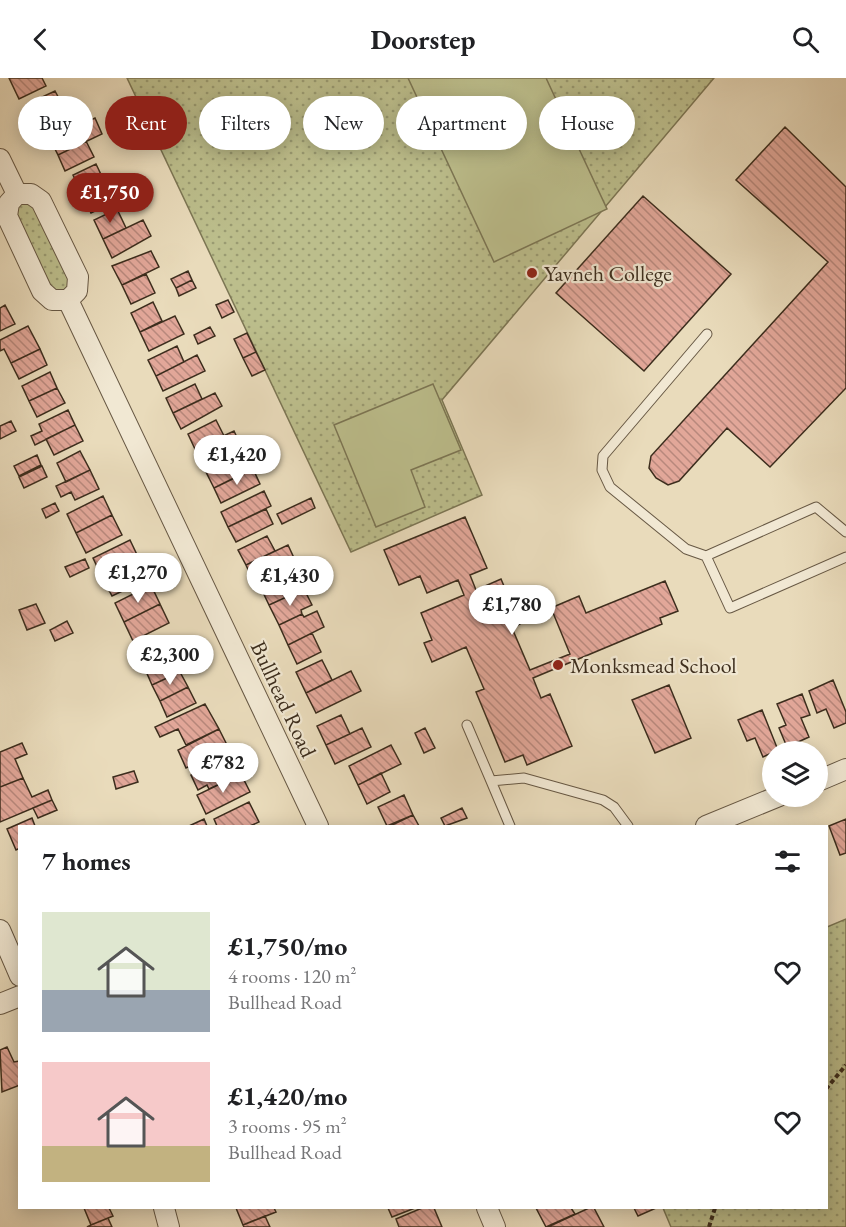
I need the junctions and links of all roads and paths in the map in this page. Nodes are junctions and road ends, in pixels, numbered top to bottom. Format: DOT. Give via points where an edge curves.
graph roads {
  1 [pos="0,159"];
  2 [pos="17,194"];
  3 [pos="68,300"];
  4 [pos="708,334"];
  5 [pos="846,532"];
  6 [pos="706,556"];
  7 [pos="846,557"];
  8 [pos="467,725"];
  9 [pos="846,769"];
  10 [pos="828,777"];
  11 [pos="491,781"];
  12 [pos="762,803"];
  13 [pos="318,825"];
  14 [pos="510,825"];
  15 [pos="627,825"];
  16 [pos="708,825"];
  17 [pos="0,930"];
  18 [pos="18,971"];
  19 [pos="18,997"];
  20 [pos="0,1004"];
  21 [pos="846,1065"];
  22 [pos="828,1087"];
  23 [pos="164,1209"];
  24 [pos="487,1209"];
  25 [pos="715,1209"];
  26 [pos="170,1227"];
  27 [pos="495,1227"];
  28 [pos="709,1227"];
  1 -- 2 [label="street"];
  2 -- 3 [label="street" via="31,194 41,201 78,278 77,291"];
  2 -- 3 [label="street" via="9,203 7,216 42,291 52,300"];
  3 -- 13 [label="street, Bullhead Road"];
  4 -- 6 [label="lane" via="603,456 602,470 610,487 686,549"];
  5 -- 6 [label="lane" via="816,507"];
  6 -- 7 [label="lane" via="730,608"];
  8 -- 11 [label="lane"];
  9 -- 10 [label="street"];
  11 -- 14 [label="lane"];
  11 -- 15 [label="lane" via="524,778 603,801 614,807"];
  12 -- 16 [label="street"];
  17 -- 18 [label="street"];
  19 -- 20 [label="street"];
  21 -- 22 [label="path"];
  23 -- 26 [label="street"];
  24 -- 27 [label="street"];
  25 -- 28 [label="path"];
}
